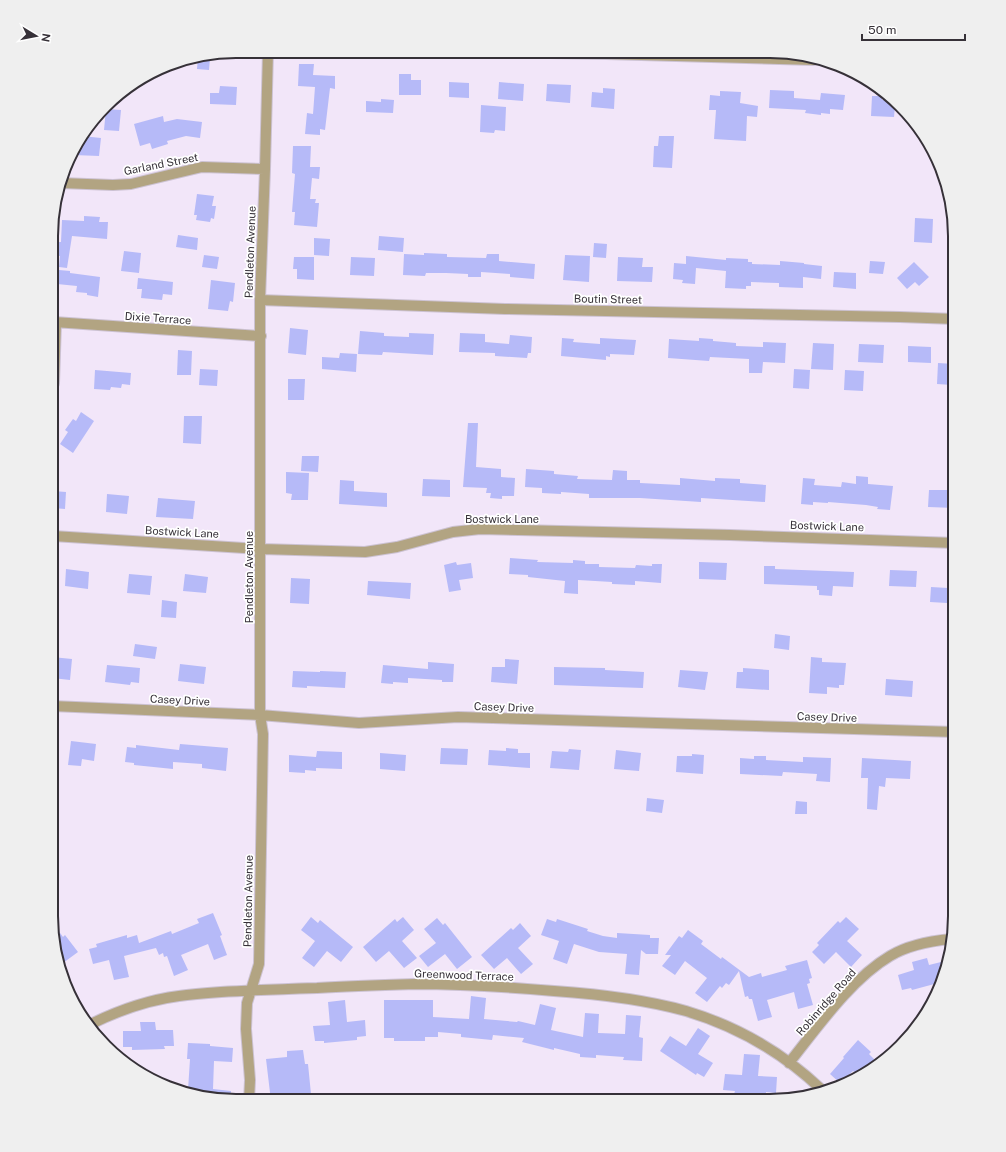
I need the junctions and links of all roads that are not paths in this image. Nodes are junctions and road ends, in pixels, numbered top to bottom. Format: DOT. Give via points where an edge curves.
graph roads {
  1 [pos="268,58"];
  2 [pos="747,58"];
  3 [pos="789,59"];
  4 [pos="266,169"];
  5 [pos="66,183"];
  6 [pos="260,300"];
  7 [pos="948,319"];
  8 [pos="58,322"];
  9 [pos="261,336"];
  10 [pos="58,536"];
  11 [pos="948,543"];
  12 [pos="261,549"];
  13 [pos="58,706"];
  14 [pos="260,716"];
  15 [pos="948,732"];
  16 [pos="946,940"];
  17 [pos="250,990"];
  18 [pos="94,1023"];
  19 [pos="789,1063"];
  20 [pos="819,1087"];
  21 [pos="249,1094"];
  1 -- 4 [label="street, Pendleton Avenue"];
  2 -- 3 [label="street"];
  4 -- 5 [label="street, Garland Street" via="202,168 131,184"];
  4 -- 6 [label="street, Pendleton Avenue"];
  6 -- 7 [label="street, Boutin Street" via="497,309"];
  6 -- 9 [label="street, Pendleton Avenue"];
  8 -- 9 [label="street, Dixie Terrace"];
  9 -- 12 [label="street, Pendleton Avenue"];
  10 -- 12 [label="street, Bostwick Lane"];
  11 -- 12 [label="street, Bostwick Lane" via="730,534 480,529 453,532 397,547 365,552"];
  12 -- 14 [label="street, Pendleton Avenue"];
  13 -- 14 [label="street, Casey Drive"];
  14 -- 15 [label="street, Casey Drive" via="359,723 458,717"];
  14 -- 17 [label="street, Pendleton Avenue" via="263,734 259,964"];
  16 -- 19 [label="street, Robinridge Road" via="910,947 880,963 848,992"];
  17 -- 18 [label="street, Greenwood Terrace" via="178,996 149,1002 115,1012"];
  17 -- 19 [label="street, Greenwood Terrace" via="417,984 479,986 611,997 669,1007 724,1025"];
  17 -- 21 [label="street, Pendleton Avenue" via="246,1029"];
  19 -- 20 [label="street, Greenwood Terrace"];
}
